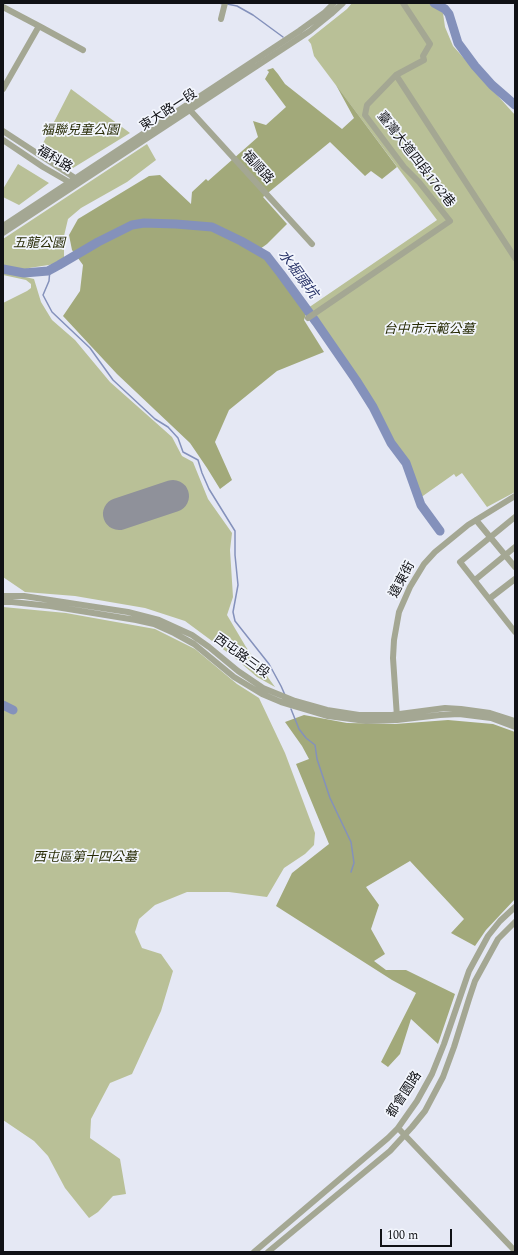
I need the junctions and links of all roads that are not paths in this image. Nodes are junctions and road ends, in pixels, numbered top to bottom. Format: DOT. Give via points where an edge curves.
graph roads {
  1 [pos="224,3"];
  2 [pos="334,3"];
  3 [pos="343,3"];
  4 [pos="403,3"];
  5 [pos="3,7"];
  6 [pos="221,19"];
  7 [pos="39,26"];
  8 [pos="83,50"];
  9 [pos="396,75"];
  10 [pos="3,89"];
  11 [pos="215,90"];
  12 [pos="188,108"];
  13 [pos="3,131"];
  14 [pos="3,140"];
  15 [pos="76,181"];
  16 [pos="69,182"];
  17 [pos="3,230"];
  18 [pos="312,244"];
  19 [pos="515,258"];
  20 [pos="308,318"];
  21 [pos="515,496"];
  22 [pos="515,517"];
  23 [pos="476,520"];
  24 [pos="490,537"];
  25 [pos="515,547"];
  26 [pos="505,555"];
  27 [pos="515,567"];
  28 [pos="515,579"];
  29 [pos="474,580"];
  30 [pos="3,596"];
  31 [pos="489,599"];
  32 [pos="3,602"];
  33 [pos="515,632"];
  34 [pos="397,717"];
  35 [pos="515,721"];
  36 [pos="515,726"];
  37 [pos="515,907"];
  38 [pos="515,922"];
  39 [pos="398,1128"];
  40 [pos="405,1135"];
  41 [pos="515,1251"];
  42 [pos="254,1252"];
  43 [pos="268,1252"];
  1 -- 6 [label="street"];
  2 -- 11 [label="street, 東大路一段" via="324,13"];
  3 -- 11 [label="street, 東大路一段" via="310,32"];
  4 -- 9 [label="street, 臺灣大道四段1762巷" via="430,44 423,56 424,60"];
  5 -- 7 [label="street"];
  7 -- 8 [label="street"];
  7 -- 10 [label="street"];
  9 -- 19 [label="street"];
  9 -- 20 [label="street, 臺灣大道四段1762巷" via="367,105 365,115 404,167 450,221"];
  11 -- 12 [label="street, 東大路一段"];
  12 -- 15 [label="street, 東大路一段"];
  12 -- 18 [label="street, 福順路"];
  13 -- 15 [label="street, 福科路"];
  14 -- 16 [label="street, 福科路"];
  15 -- 16 [label="street, 福科路"];
  15 -- 17 [label="street, 東大路一段"];
  16 -- 17 [label="street, 東大路一段"];
  21 -- 23 [label="street, 遠東街"];
  22 -- 24 [label="street"];
  23 -- 24 [label="street"];
  23 -- 34 [label="street, 遠東街" via="430,556 405,595 394,640"];
  24 -- 26 [label="street"];
  24 -- 29 [label="street" via="460,562"];
  25 -- 26 [label="street"];
  26 -- 27 [label="street"];
  26 -- 29 [label="street"];
  28 -- 31 [label="street"];
  29 -- 31 [label="street"];
  30 -- 34 [label="street, 西屯路三段" via="24,596 128,612 159,620 209,647 264,688 295,701 327,710"];
  31 -- 33 [label="street"];
  32 -- 34 [label="street, 西屯路三段" via="50,606 154,624 194,644 234,677 281,702 328,716 348,719 366,721"];
  34 -- 35 [label="street, 西屯路三段" via="445,708 490,713"];
  34 -- 36 [label="street, 西屯路三段" via="459,714 492,718"];
  37 -- 39 [label="street, 都會園路" via="488,936 469,971 432,1074"];
  38 -- 40 [label="street, 都會園路" via="498,939 485,962 469,998 443,1076 425,1111"];
  39 -- 40 [label="street"];
  39 -- 42 [label="street, 都會園路"];
  40 -- 41 [label="street"];
  40 -- 43 [label="street, 都會園路" via="390,1151"];
}
